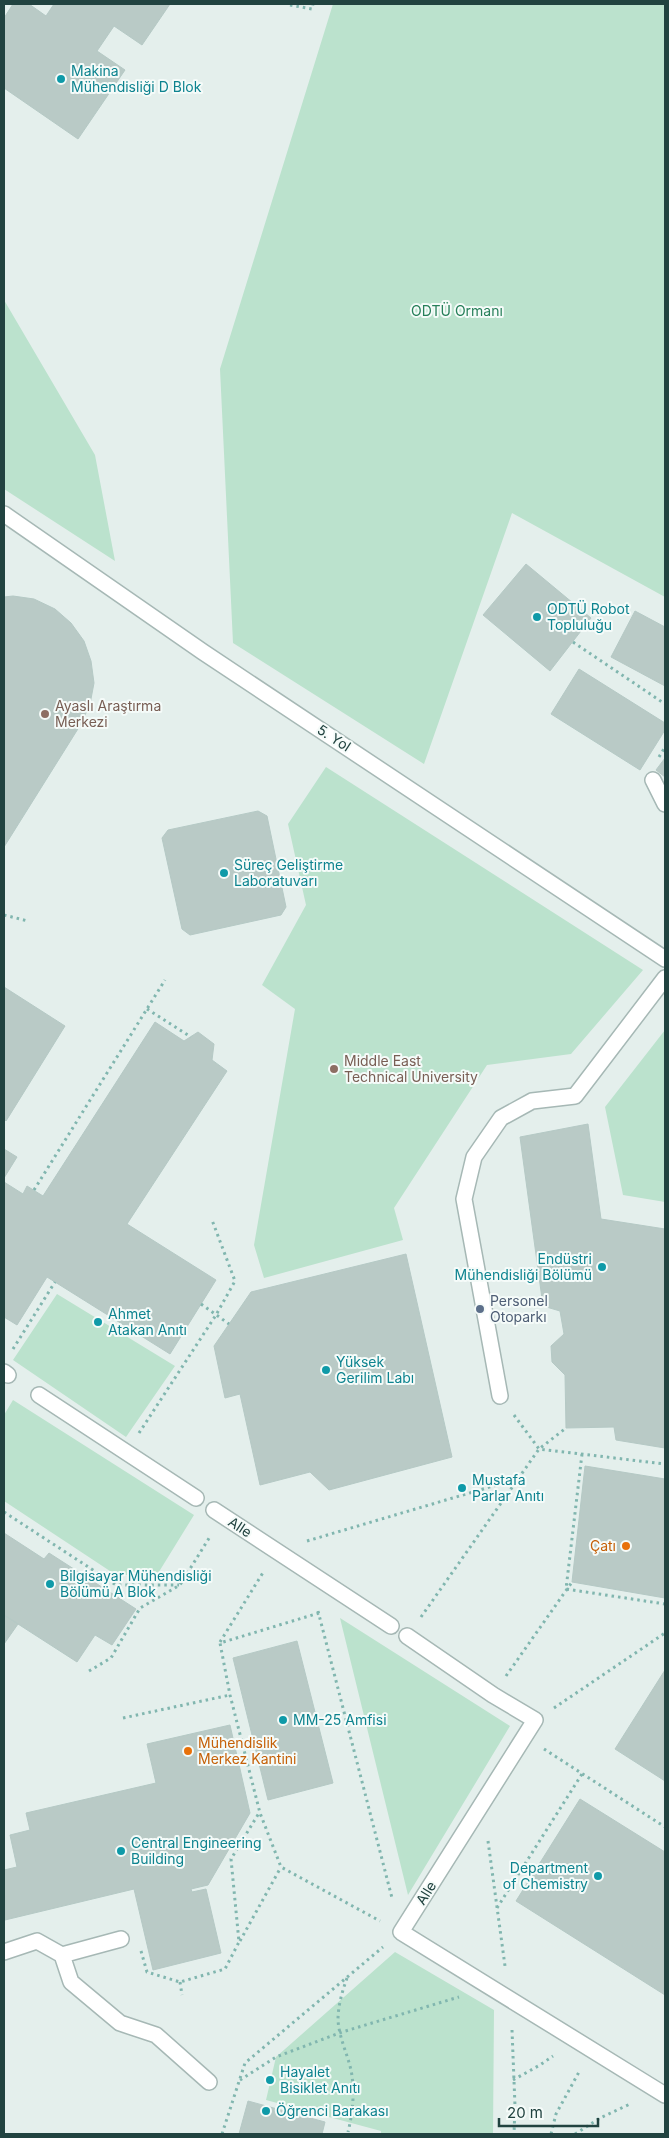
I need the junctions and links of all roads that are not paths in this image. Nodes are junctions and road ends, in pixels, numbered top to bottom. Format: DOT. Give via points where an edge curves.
graph roads {
  1 [pos="4,514"];
  2 [pos="653,780"];
  3 [pos="665,804"];
  4 [pos="665,958"];
  5 [pos="665,978"];
  6 [pos="38,1395"];
  7 [pos="500,1396"];
  8 [pos="196,1498"];
  9 [pos="218,1513"];
  10 [pos="391,1626"];
  11 [pos="407,1636"];
  12 [pos="121,1939"];
  13 [pos="4,1952"];
  14 [pos="62,1955"];
  15 [pos="209,2082"];
  16 [pos="665,2095"];
  1 -- 4 [label="street, 5. Yol" via="203,652"];
  2 -- 3 [label="street"];
  5 -- 7 [label="street" via="575,1096 532,1101 501,1118 474,1157 464,1199"];
  6 -- 8 [label="street"];
  9 -- 10 [label="street, Alle"];
  11 -- 16 [label="street, Alle" via="535,1720 401,1932"];
  12 -- 14 [label="street"];
  13 -- 14 [label="street" via="37,1941"];
  14 -- 15 [label="street" via="71,1982 120,2023 156,2034"];
}
